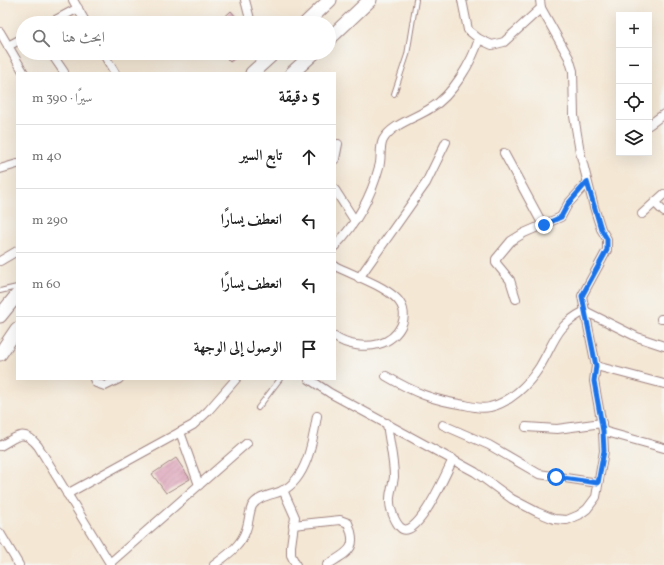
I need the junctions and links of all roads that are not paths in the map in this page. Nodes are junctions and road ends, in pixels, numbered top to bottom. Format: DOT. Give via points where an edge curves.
graph roads {
  1 [pos="73,0"];
  2 [pos="245,0"];
  3 [pos="330,0"];
  4 [pos="370,0"];
  5 [pos="416,0"];
  6 [pos="462,0"];
  7 [pos="541,4"];
  8 [pos="78,8"];
  9 [pos="63,16"];
  10 [pos="82,16"];
  11 [pos="249,16"];
  12 [pos="313,16"];
  13 [pos="0,32"];
  14 [pos="336,32"];
  15 [pos="479,39"];
  16 [pos="16,42"];
  17 [pos="8,46"];
  18 [pos="16,60"];
  19 [pos="16,60"];
  20 [pos="56,60"];
  21 [pos="107,60"];
  22 [pos="266,60"];
  23 [pos="306,60"];
  24 [pos="23,72"];
  25 [pos="64,72"];
  26 [pos="114,72"];
  27 [pos="253,72"];
  28 [pos="293,72"];
  29 [pos="394,94"];
  30 [pos="664,114"];
  31 [pos="652,123"];
  32 [pos="446,142"];
  33 [pos="338,144"];
  34 [pos="504,153"];
  35 [pos="336,154"];
  36 [pos="16,164"];
  37 [pos="0,169"];
  38 [pos="587,182"];
  39 [pos="336,192"];
  40 [pos="664,194"];
  41 [pos="654,203"];
  42 [pos="664,212"];
  43 [pos="642,214"];
  44 [pos="355,221"];
  45 [pos="544,225"];
  46 [pos="336,245"];
  47 [pos="16,252"];
  48 [pos="0,261"];
  49 [pos="336,266"];
  50 [pos="359,278"];
  51 [pos="16,287"];
  52 [pos="1,292"];
  53 [pos="16,296"];
  54 [pos="516,299"];
  55 [pos="585,311"];
  56 [pos="0,316"];
  57 [pos="16,330"];
  58 [pos="336,337"];
  59 [pos="664,346"];
  60 [pos="0,354"];
  61 [pos="596,366"];
  62 [pos="386,376"];
  63 [pos="94,380"];
  64 [pos="117,380"];
  65 [pos="235,380"];
  66 [pos="279,380"];
  67 [pos="310,380"];
  68 [pos="664,384"];
  69 [pos="258,408"];
  70 [pos="317,416"];
  71 [pos="387,423"];
  72 [pos="443,425"];
  73 [pos="526,427"];
  74 [pos="603,427"];
  75 [pos="180,432"];
  76 [pos="247,442"];
  77 [pos="0,446"];
  78 [pos="664,448"];
  79 [pos="453,459"];
  80 [pos="598,483"];
  81 [pos="199,485"];
  82 [pos="283,490"];
  83 [pos="68,494"];
  84 [pos="293,526"];
  85 [pos="0,533"];
  86 [pos="110,564"];
  87 [pos="19,565"];
  88 [pos="214,565"];
  89 [pos="296,565"];
  90 [pos="327,565"];
  1 -- 8 [label="street"];
  2 -- 11 [label="street"];
  3 -- 12 [label="main road"];
  4 -- 14 [label="main road"];
  5 -- 29 [label="lane" via="407,55"];
  6 -- 15 [label="street" via="468,30"];
  7 -- 15 [label="street" via="504,42 492,45"];
  7 -- 38 [label="street" via="573,70 574,116"];
  8 -- 9 [label="street"];
  8 -- 10 [label="street"];
  13 -- 17 [label="street"];
  15 -- 44 [label="street" via="474,54 450,92 431,109 395,129 383,141 376,181"];
  16 -- 17 [label="street"];
  17 -- 19 [label="street"];
  18 -- 24 [label="street"];
  20 -- 25 [label="street"];
  21 -- 26 [label="street"];
  22 -- 27 [label="main road"];
  23 -- 28 [label="main road"];
  30 -- 31 [label="street"];
  32 -- 50 [label="street" via="426,183"];
  33 -- 35 [label="street"];
  34 -- 45 [label="street"];
  36 -- 37 [label="street"];
  38 -- 45 [label="street" via="568,204 561,217"];
  38 -- 55 [label="street" via="601,229 607,239 607,250 583,293"];
  39 -- 44 [label="street"];
  40 -- 41 [label="street"];
  41 -- 42 [label="street"];
  41 -- 43 [label="street"];
  44 -- 46 [label="street"];
  45 -- 54 [label="street" via="511,241 496,259 496,263 510,280"];
  47 -- 48 [label="street"];
  49 -- 50 [label="street"];
  50 -- 58 [label="street" via="397,300 404,315 404,324 380,344 350,344"];
  51 -- 52 [label="lane"];
  53 -- 56 [label="main road"];
  55 -- 59 [label="street" via="637,337"];
  55 -- 61 [label="street"];
  55 -- 62 [label="street" via="571,318 562,327 528,383 513,395 489,407 425,397"];
  57 -- 60 [label="main road"];
  61 -- 68 [label="street"];
  61 -- 74 [label="street" via="594,381"];
  63 -- 64 [label="street" via="105,386"];
  65 -- 75 [label="street" via="208,411 193,425"];
  66 -- 69 [label="lane"];
  67 -- 71 [label="street"];
  70 -- 82 [label="street" via="312,445 306,461 297,477"];
  71 -- 79 [label="street"];
  71 -- 79 [label="street" via="394,476 390,502 401,529 411,529 421,518"];
  72 -- 80 [label="street" via="488,445 539,474"];
  73 -- 74 [label="street"];
  74 -- 78 [label="street"];
  74 -- 80 [label="street" via="604,451"];
  75 -- 81 [label="street"];
  75 -- 83 [label="street"];
  76 -- 81 [label="street"];
  77 -- 83 [label="street" via="20,435 30,437"];
  79 -- 80 [label="street" via="512,499 554,519 567,520 580,515 596,497"];
  81 -- 86 [label="street"];
  82 -- 84 [label="street" via="295,516"];
  82 -- 88 [label="street" via="261,498 253,505 243,539"];
  83 -- 86 [label="street"];
  84 -- 89 [label="street" via="291,555"];
  84 -- 90 [label="street" via="340,520 348,523 352,533 350,550"];
  85 -- 87 [label="street"];
}
